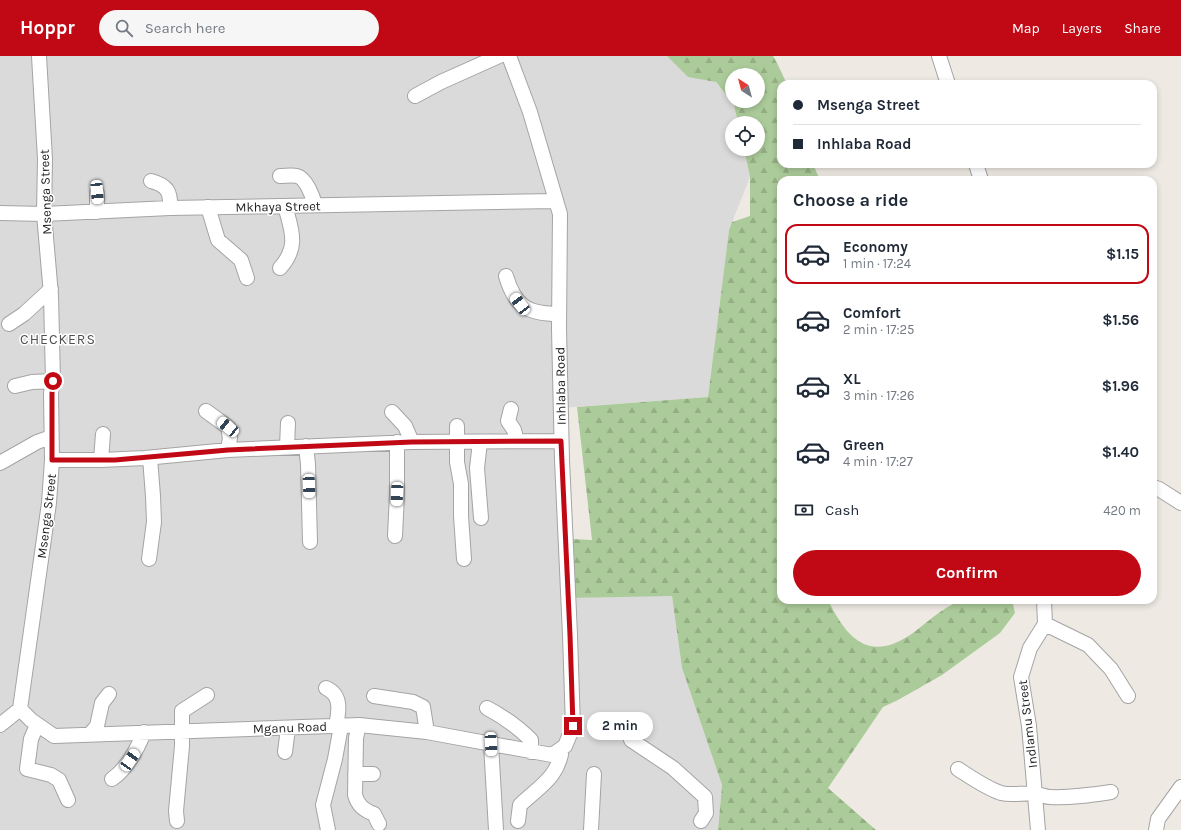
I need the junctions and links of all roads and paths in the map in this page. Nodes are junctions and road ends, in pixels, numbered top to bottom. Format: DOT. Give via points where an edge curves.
graph roads {
  1 [pos="39,56"];
  2 [pos="499,56"];
  3 [pos="509,56"];
  4 [pos="938,56"];
  5 [pos="947,80"];
  6 [pos="415,96"];
  7 [pos="280,176"];
  8 [pos="150,181"];
  9 [pos="97,192"];
  10 [pos="556,201"];
  11 [pos="315,205"];
  12 [pos="285,206"];
  13 [pos="208,207"];
  14 [pos="170,208"];
  15 [pos="97,212"];
  16 [pos="0,213"];
  17 [pos="44,214"];
  18 [pos="280,268"];
  19 [pos="506,276"];
  20 [pos="246,278"];
  21 [pos="51,289"];
  22 [pos="559,314"];
  23 [pos="9,324"];
  24 [pos="53,381"];
  25 [pos="15,386"];
  26 [pos="511,409"];
  27 [pos="206,411"];
  28 [pos="392,412"];
  29 [pos="288,423"];
  30 [pos="457,426"];
  31 [pos="103,434"];
  32 [pos="51,437"];
  33 [pos="517,441"];
  34 [pos="561,441"];
  35 [pos="397,442"];
  36 [pos="412,442"];
  37 [pos="458,442"];
  38 [pos="480,442"];
  39 [pos="306,446"];
  40 [pos="287,447"];
  41 [pos="228,450"];
  42 [pos="150,458"];
  43 [pos="52,460"];
  44 [pos="100,460"];
  45 [pos="0,463"];
  46 [pos="1157,488"];
  47 [pos="1181,503"];
  48 [pos="481,518"];
  49 [pos="395,536"];
  50 [pos="310,542"];
  51 [pos="149,559"];
  52 [pos="464,559"];
  53 [pos="1044,604"];
  54 [pos="1045,624"];
  55 [pos="326,688"];
  56 [pos="109,694"];
  57 [pos="207,695"];
  58 [pos="374,696"];
  59 [pos="1128,696"];
  60 [pos="487,708"];
  61 [pos="20,709"];
  62 [pos="37,725"];
  63 [pos="0,726"];
  64 [pos="338,726"];
  65 [pos="360,726"];
  66 [pos="288,728"];
  67 [pos="182,731"];
  68 [pos="144,732"];
  69 [pos="427,732"];
  70 [pos="90,734"];
  71 [pos="631,740"];
  72 [pos="491,744"];
  73 [pos="564,747"];
  74 [pos="285,752"];
  75 [pos="531,752"];
  76 [pos="958,769"];
  77 [pos="355,774"];
  78 [pos="373,774"];
  79 [pos="594,774"];
  80 [pos="112,779"];
  81 [pos="1181,787"];
  82 [pos="1112,792"];
  83 [pos="1035,794"];
  84 [pos="68,800"];
  85 [pos="177,821"];
  86 [pos="518,821"];
  87 [pos="701,821"];
  88 [pos="379,824"];
  89 [pos="328,830"];
  90 [pos="496,830"];
  91 [pos="591,830"];
  92 [pos="1038,830"];
  93 [pos="1156,830"];
  1 -- 17 [label="street, Msenga Street" via="45,159"];
  2 -- 6 [label="street"];
  3 -- 10 [label="street, Inhlaba Road" via="530,112"];
  4 -- 5 [label="street"];
  7 -- 11 [label="street" via="297,176 302,180 312,194"];
  8 -- 14 [label="street" via="159,183 167,190 171,198"];
  9 -- 15 [label="street"];
  10 -- 11 [label="street, Mkhaya Street"];
  10 -- 22 [label="street, Inhlaba Road" via="560,214"];
  11 -- 12 [label="street, Mkhaya Street"];
  12 -- 13 [label="street, Mkhaya Street"];
  12 -- 18 [label="street" via="293,248"];
  13 -- 14 [label="street, Mkhaya Street"];
  13 -- 20 [label="street" via="218,240 241,260"];
  14 -- 15 [label="street, Mkhaya Street"];
  15 -- 17 [label="street, Mkhaya Street"];
  16 -- 17 [label="street, Mkhaya Street"];
  17 -- 21 [label="street, Msenga Street"];
  19 -- 22 [label="street" via="510,290 520,304 532,312"];
  21 -- 23 [label="street"];
  21 -- 24 [label="street, Msenga Street"];
  22 -- 34 [label="street, Inhlaba Road"];
  24 -- 25 [label="street"];
  24 -- 32 [label="street, Msenga Street"];
  26 -- 33 [label="street" via="508,421"];
  27 -- 41 [label="street" via="228,427"];
  28 -- 36 [label="street" via="405,426"];
  29 -- 40 [label="street"];
  30 -- 37 [label="street"];
  31 -- 44 [label="street"];
  32 -- 43 [label="street, Msenga Street"];
  32 -- 45 [label="street"];
  33 -- 34 [label="street"];
  33 -- 38 [label="street"];
  34 -- 73 [label="street, Inhlaba Road" via="573,726"];
  35 -- 36 [label="street"];
  35 -- 39 [label="street"];
  35 -- 49 [label="street"];
  36 -- 37 [label="street"];
  37 -- 38 [label="street"];
  37 -- 52 [label="street" via="457,462 461,484"];
  38 -- 48 [label="street" via="477,468"];
  39 -- 40 [label="street"];
  39 -- 50 [label="street"];
  40 -- 41 [label="street"];
  41 -- 42 [label="street"];
  42 -- 44 [label="street"];
  42 -- 51 [label="street" via="154,522"];
  43 -- 44 [label="street"];
  43 -- 61 [label="street, Msenga Street" via="49,503"];
  46 -- 47 [label="street"];
  53 -- 54 [label="street"];
  54 -- 59 [label="street" via="1088,645 1111,669"];
  54 -- 83 [label="street, Indlamu Street" via="1030,648 1021,677 1029,726"];
  55 -- 64 [label="street" via="338,697"];
  56 -- 70 [label="street" via="102,703 96,726"];
  57 -- 67 [label="street" via="182,711"];
  58 -- 69 [label="street" via="413,702 423,707"];
  60 -- 75 [label="street" via="522,730 531,740"];
  61 -- 62 [label="street, Mganu Road"];
  61 -- 63 [label="street"];
  62 -- 70 [label="street, Mganu Road" via="54,736"];
  62 -- 84 [label="street" via="31,739 27,769 51,775 59,780"];
  64 -- 65 [label="street, Mganu Road"];
  64 -- 66 [label="street, Mganu Road"];
  64 -- 89 [label="street" via="335,759 323,805"];
  65 -- 69 [label="street, Mganu Road"];
  65 -- 77 [label="street" via="356,738"];
  66 -- 67 [label="street, Mganu Road"];
  66 -- 74 [label="street"];
  67 -- 68 [label="street, Mganu Road"];
  67 -- 85 [label="street"];
  68 -- 70 [label="street, Mganu Road"];
  68 -- 80 [label="street" via="138,748 122,772"];
  69 -- 72 [label="street, Mganu Road"];
  71 -- 87 [label="street" via="673,768 705,797 706,812"];
  72 -- 75 [label="street, Mganu Road"];
  72 -- 90 [label="street"];
  73 -- 75 [label="street, Mganu Road" via="552,755"];
  73 -- 86 [label="street, Inhlaba Road" via="555,772 520,805"];
  76 -- 83 [label="street" via="1001,793"];
  77 -- 78 [label="street"];
  77 -- 88 [label="street" via="357,802 364,810 374,814"];
  79 -- 91 [label="street"];
  81 -- 93 [label="street" via="1158,819"];
  82 -- 83 [label="street" via="1063,797"];
  83 -- 92 [label="street, Indlamu Street"];
}
